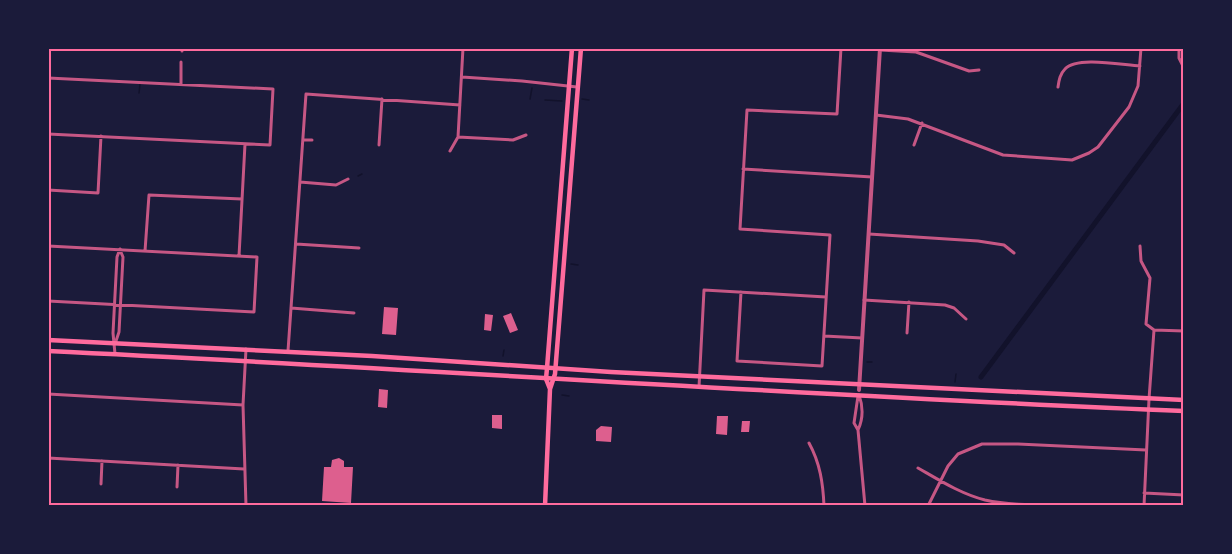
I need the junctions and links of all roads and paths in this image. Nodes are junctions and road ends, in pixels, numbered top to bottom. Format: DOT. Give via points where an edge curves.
graph roads {
  1 [pos="110,48"];
  2 [pos="126,48"];
  3 [pos="463,48"];
  4 [pos="572,48"];
  5 [pos="581,48"];
  6 [pos="841,48"];
  7 [pos="1141,48"];
  8 [pos="1179,48"];
  9 [pos="880,49"];
  10 [pos="181,62"];
  11 [pos="1140,66"];
  12 [pos="1183,66"];
  13 [pos="979,70"];
  14 [pos="462,77"];
  15 [pos="48,78"];
  16 [pos="180,85"];
  17 [pos="569,86"];
  18 [pos="578,87"];
  19 [pos="1058,87"];
  20 [pos="382,99"];
  21 [pos="460,105"];
  22 [pos="876,115"];
  23 [pos="922,123"];
  24 [pos="48,134"];
  25 [pos="526,135"];
  26 [pos="101,136"];
  27 [pos="458,137"];
  28 [pos="303,140"];
  29 [pos="312,140"];
  30 [pos="245,144"];
  31 [pos="379,145"];
  32 [pos="914,145"];
  33 [pos="450,151"];
  34 [pos="743,169"];
  35 [pos="872,177"];
  36 [pos="348,179"];
  37 [pos="300,182"];
  38 [pos="48,190"];
  39 [pos="242,199"];
  40 [pos="869,234"];
  41 [pos="296,244"];
  42 [pos="48,246"];
  43 [pos="1140,246"];
  44 [pos="359,248"];
  45 [pos="120,249"];
  46 [pos="145,251"];
  47 [pos="1014,253"];
  48 [pos="239,256"];
  49 [pos="741,292"];
  50 [pos="826,297"];
  51 [pos="864,300"];
  52 [pos="48,301"];
  53 [pos="909,302"];
  54 [pos="115,305"];
  55 [pos="120,305"];
  56 [pos="291,308"];
  57 [pos="354,313"];
  58 [pos="966,318"];
  59 [pos="1154,330"];
  60 [pos="1184,331"];
  61 [pos="907,333"];
  62 [pos="824,336"];
  63 [pos="862,338"];
  64 [pos="48,340"];
  65 [pos="116,343"];
  66 [pos="246,349"];
  67 [pos="48,351"];
  68 [pos="288,352"];
  69 [pos="115,354"];
  70 [pos="402,358"];
  71 [pos="245,361"];
  72 [pos="401,369"];
  73 [pos="546,374"];
  74 [pos="555,374"];
  75 [pos="699,376"];
  76 [pos="699,387"];
  77 [pos="550,389"];
  78 [pos="859,390"];
  79 [pos="48,394"];
  80 [pos="1184,400"];
  81 [pos="1148,404"];
  82 [pos="243,405"];
  83 [pos="1184,411"];
  84 [pos="809,443"];
  85 [pos="1146,450"];
  86 [pos="48,458"];
  87 [pos="102,460"];
  88 [pos="178,465"];
  89 [pos="918,468"];
  90 [pos="244,469"];
  91 [pos="941,481"];
  92 [pos="101,484"];
  93 [pos="177,487"];
  94 [pos="1144,493"];
  95 [pos="1184,494"];
  96 [pos="246,506"];
  97 [pos="545,506"];
  98 [pos="824,506"];
  99 [pos="865,506"];
  100 [pos="928,506"];
  101 [pos="1087,506"];
  102 [pos="1144,506"];
  103 [pos="1184,506"];
  1 -- 2 [label="street"];
  3 -- 14 [label="street"];
  4 -- 17 [label="main road"];
  5 -- 18 [label="main road"];
  6 -- 34 [label="street" via="837,114 747,110"];
  7 -- 11 [label="street"];
  8 -- 12 [label="street"];
  9 -- 13 [label="street" via="916,52 969,71"];
  9 -- 22 [label="street"];
  10 -- 16 [label="street"];
  11 -- 19 [label="street" via="1072,64 1060,75"];
  11 -- 23 [label="street" via="1138,86 1129,107 1098,147 1080,158 1003,155"];
  14 -- 17 [label="street"];
  14 -- 21 [label="street"];
  15 -- 16 [label="street"];
  16 -- 30 [label="street" via="273,89 270,145"];
  17 -- 18 [label="street"];
  17 -- 73 [label="main road"];
  18 -- 74 [label="main road"];
  20 -- 21 [label="street"];
  20 -- 28 [label="street" via="306,94"];
  20 -- 31 [label="street"];
  21 -- 27 [label="street"];
  22 -- 23 [label="street"];
  22 -- 35 [label="street"];
  23 -- 32 [label="street"];
  24 -- 26 [label="street"];
  25 -- 27 [label="street" via="513,140"];
  26 -- 30 [label="street"];
  26 -- 38 [label="street" via="98,193"];
  27 -- 33 [label="street"];
  28 -- 29 [label="street"];
  28 -- 37 [label="street"];
  30 -- 39 [label="street"];
  34 -- 35 [label="street"];
  34 -- 50 [label="street" via="740,229 830,235"];
  35 -- 40 [label="street"];
  36 -- 37 [label="street" via="336,185"];
  37 -- 41 [label="street"];
  39 -- 46 [label="street" via="149,195"];
  39 -- 48 [label="street"];
  40 -- 47 [label="street" via="978,241 1004,246"];
  40 -- 51 [label="street"];
  41 -- 44 [label="street"];
  41 -- 56 [label="street"];
  42 -- 45 [label="street"];
  43 -- 59 [label="street" via="1141,261 1150,278 1146,324"];
  45 -- 46 [label="street"];
  45 -- 54 [label="street"];
  45 -- 55 [label="street"];
  46 -- 48 [label="street"];
  48 -- 55 [label="street" via="256,257 254,312"];
  49 -- 50 [label="street"];
  49 -- 62 [label="street" via="737,361 822,366"];
  49 -- 75 [label="street" via="704,290"];
  50 -- 62 [label="street"];
  51 -- 53 [label="street"];
  51 -- 63 [label="street"];
  52 -- 54 [label="street"];
  53 -- 58 [label="street" via="945,305"];
  53 -- 61 [label="street"];
  54 -- 55 [label="street"];
  54 -- 65 [label="street"];
  55 -- 65 [label="street"];
  56 -- 57 [label="street"];
  56 -- 68 [label="street"];
  59 -- 60 [label="street"];
  59 -- 81 [label="street"];
  62 -- 63 [label="street"];
  63 -- 78 [label="street"];
  64 -- 65 [label="main road"];
  65 -- 66 [label="main road"];
  65 -- 69 [label="street"];
  66 -- 68 [label="main road"];
  66 -- 71 [label="street"];
  67 -- 69 [label="main road"];
  68 -- 70 [label="main road"];
  69 -- 71 [label="main road"];
  70 -- 72 [label="main road"];
  70 -- 73 [label="main road"];
  71 -- 72 [label="main road"];
  71 -- 82 [label="street"];
  72 -- 73 [label="main road"];
  73 -- 74 [label="main road"];
  73 -- 74 [label="main road"];
  73 -- 77 [label="main road"];
  74 -- 75 [label="main road"];
  74 -- 76 [label="main road"];
  74 -- 77 [label="main road"];
  75 -- 76 [label="street"];
  75 -- 78 [label="main road"];
  76 -- 78 [label="main road"];
  77 -- 97 [label="main road"];
  78 -- 81 [label="main road"];
  78 -- 81 [label="main road"];
  78 -- 99 [label="street" via="862,404 858,446"];
  79 -- 82 [label="street"];
  80 -- 81 [label="main road"];
  81 -- 83 [label="main road"];
  81 -- 85 [label="street"];
  82 -- 90 [label="street"];
  84 -- 98 [label="street" via="818,458"];
  85 -- 91 [label="street" via="982,444 958,454"];
  85 -- 94 [label="street"];
  86 -- 87 [label="street"];
  87 -- 88 [label="street"];
  87 -- 92 [label="street"];
  88 -- 90 [label="street"];
  88 -- 93 [label="street"];
  89 -- 91 [label="street"];
  90 -- 96 [label="street"];
  91 -- 100 [label="street"];
  91 -- 101 [label="street" via="985,500"];
  94 -- 95 [label="street"];
  94 -- 102 [label="street"];
  95 -- 103 [label="street"];
}
